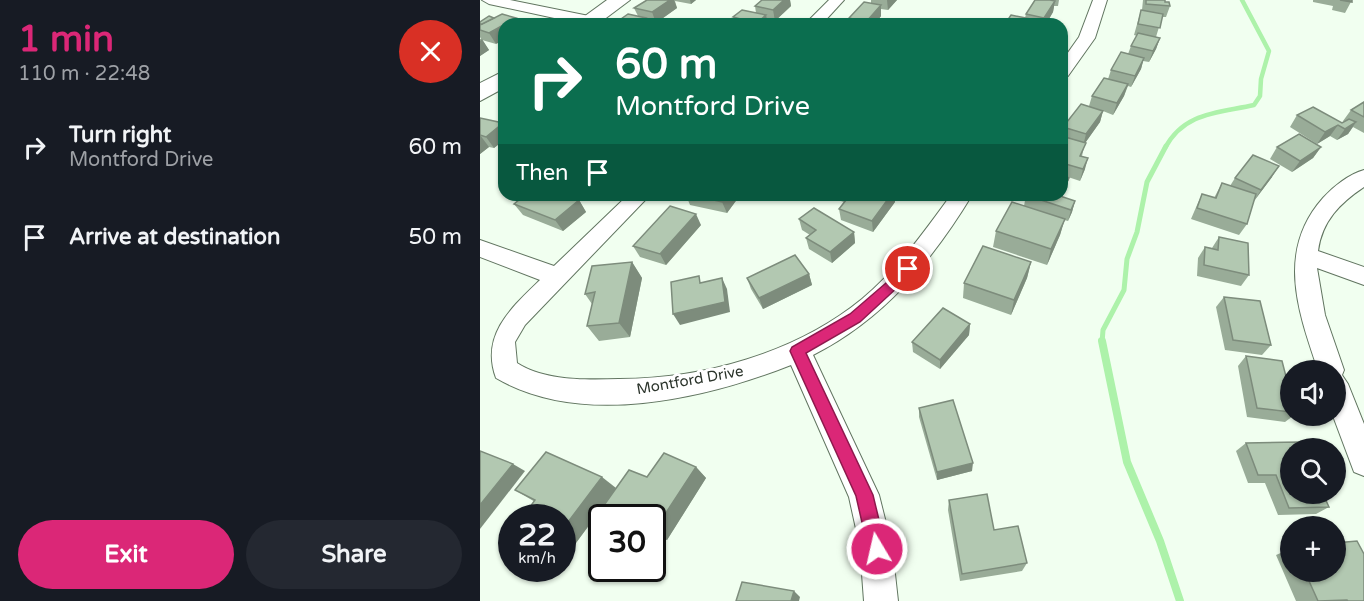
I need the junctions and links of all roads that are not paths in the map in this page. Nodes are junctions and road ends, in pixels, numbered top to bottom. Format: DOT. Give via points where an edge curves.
graph roads {
  1 [pos="489,0"];
  2 [pos="620,0"];
  3 [pos="837,0"];
  4 [pos="1100,0"];
  5 [pos="566,18"];
  6 [pos="594,18"];
  7 [pos="819,18"];
  8 [pos="1068,64"];
  9 [pos="498,82"];
  10 [pos="480,94"];
  11 [pos="1364,177"];
  12 [pos="634,201"];
  13 [pos="958,201"];
  14 [pos="480,248"];
  15 [pos="1305,255"];
  16 [pos="1364,276"];
  17 [pos="557,277"];
  18 [pos="798,351"];
  19 [pos="1327,360"];
  20 [pos="1346,414"];
  21 [pos="1364,462"];
  22 [pos="881,601"];
  1 -- 5 [label="street"];
  2 -- 6 [label="main road"];
  3 -- 7 [label="street"];
  4 -- 8 [label="street" via="1087,38"];
  9 -- 10 [label="main road"];
  11 -- 15 [label="street" via="1331,199 1317,217"];
  12 -- 17 [label="street, Montford Drive"];
  13 -- 18 [label="street, Montford Drive" via="908,269 885,293 855,318"];
  14 -- 17 [label="street"];
  15 -- 16 [label="street"];
  15 -- 19 [label="street" via="1304,281"];
  17 -- 18 [label="street, Montford Drive" via="516,318 500,349 505,370 525,382 580,391 624,392 721,378"];
  18 -- 22 [label="street" via="864,495 879,566"];
  20 -- 21 [label="street"];
}
